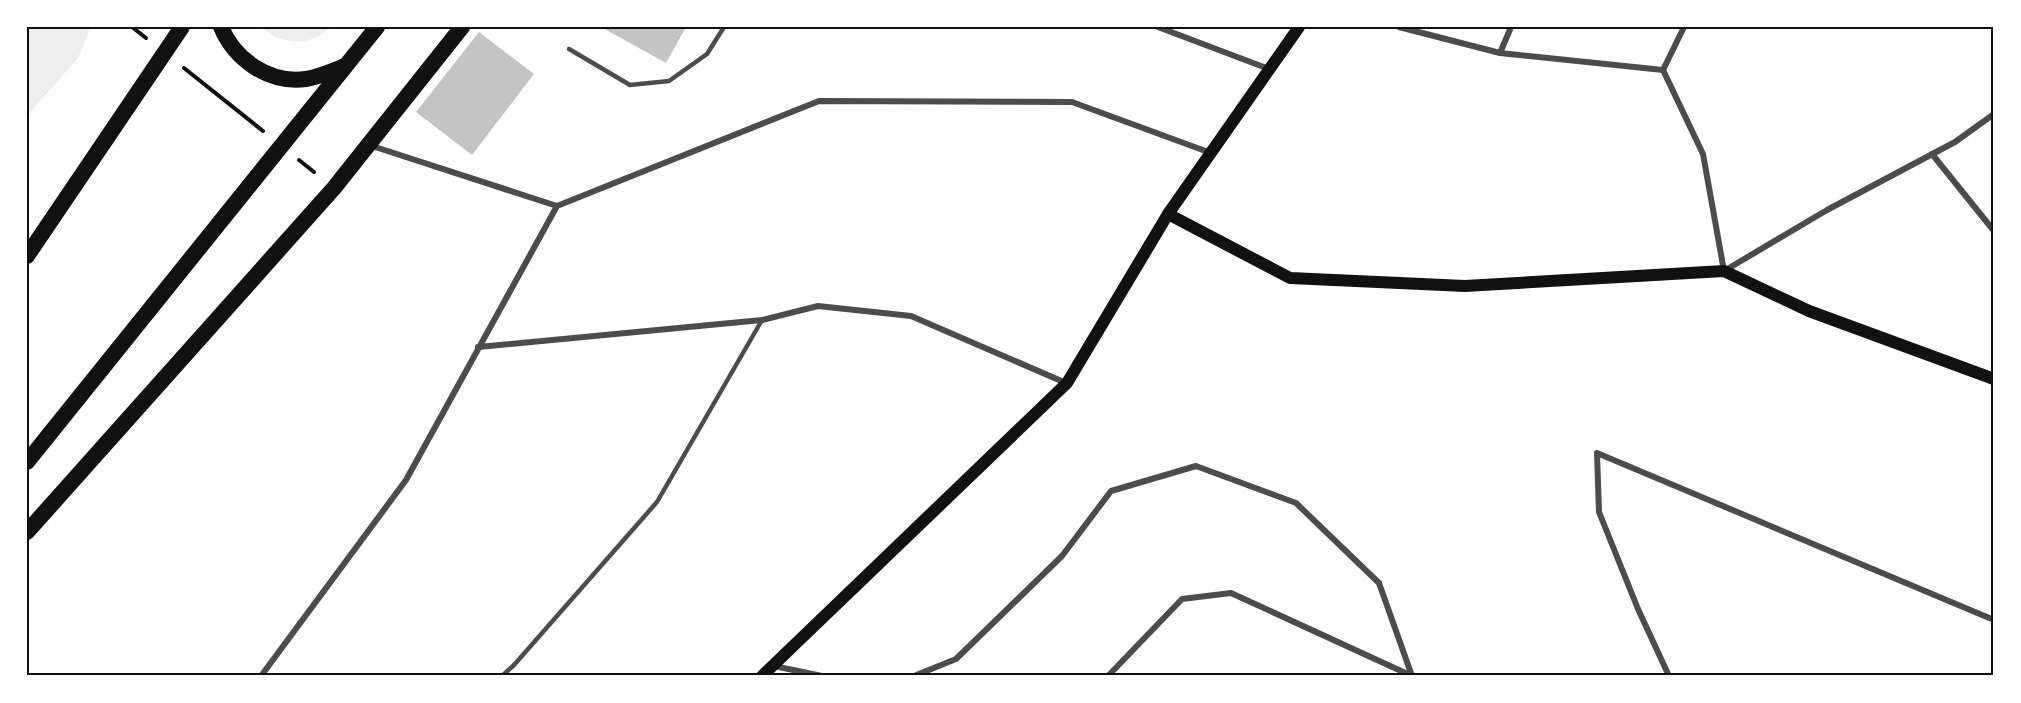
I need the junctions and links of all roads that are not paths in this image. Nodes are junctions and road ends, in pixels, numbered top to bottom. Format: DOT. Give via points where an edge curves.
graph roads {
  1 [pos="182,27"];
  2 [pos="221,27"];
  3 [pos="462,27"];
  4 [pos="724,27"];
  5 [pos="1158,27"];
  6 [pos="1299,27"];
  7 [pos="1400,27"];
  8 [pos="1511,27"];
  9 [pos="1684,27"];
  10 [pos="375,28"];
  11 [pos="569,49"];
  12 [pos="1500,53"];
  13 [pos="347,65"];
  14 [pos="1269,69"];
  15 [pos="1663,70"];
  16 [pos="1994,114"];
  17 [pos="368,145"];
  18 [pos="1211,153"];
  19 [pos="1932,154"];
  20 [pos="556,206"];
  21 [pos="1168,214"];
  22 [pos="1994,231"];
  23 [pos="27,256"];
  24 [pos="1724,271"];
  25 [pos="762,320"];
  26 [pos="478,347"];
  27 [pos="1994,379"];
  28 [pos="1067,383"];
  29 [pos="27,462"];
  30 [pos="27,532"];
  31 [pos="1994,620"];
  32 [pos="774,666"];
  33 [pos="261,676"];
  34 [pos="502,676"];
  35 [pos="762,676"];
  36 [pos="822,676"];
  37 [pos="914,676"];
  38 [pos="1108,676"];
  39 [pos="1412,676"];
  40 [pos="1669,676"];
  1 -- 23 [label="highway"];
  2 -- 13 [label="highway" via="246,62 264,73 306,79"];
  3 -- 17 [label="highway"];
  4 -- 11 [label="lane" via="706,54 669,81 630,85"];
  5 -- 14 [label="street"];
  6 -- 14 [label="main road"];
  7 -- 12 [label="street"];
  8 -- 12 [label="street"];
  9 -- 15 [label="street"];
  10 -- 13 [label="highway"];
  12 -- 15 [label="street"];
  13 -- 29 [label="highway"];
  14 -- 18 [label="main road"];
  15 -- 24 [label="street" via="1703,154"];
  16 -- 19 [label="street"];
  17 -- 20 [label="street"];
  17 -- 30 [label="highway"];
  18 -- 20 [label="street" via="1072,102 819,101"];
  18 -- 21 [label="main road"];
  19 -- 22 [label="street"];
  19 -- 24 [label="street"];
  20 -- 26 [label="street"];
  21 -- 24 [label="main road" via="1290,278 1466,286"];
  21 -- 28 [label="main road"];
  24 -- 27 [label="main road" via="1809,311"];
  25 -- 26 [label="street"];
  25 -- 28 [label="street" via="818,306 911,316"];
  25 -- 34 [label="lane" via="657,502"];
  26 -- 33 [label="street" via="406,480"];
  28 -- 32 [label="main road"];
  31 -- 40 [label="street" via="1597,453 1599,512"];
  32 -- 35 [label="main road"];
  32 -- 36 [label="street"];
  37 -- 39 [label="street" via="956,659 1062,556 1110,491 1196,466 1296,503 1379,583"];
  38 -- 39 [label="street" via="1182,599 1231,593"];
}
